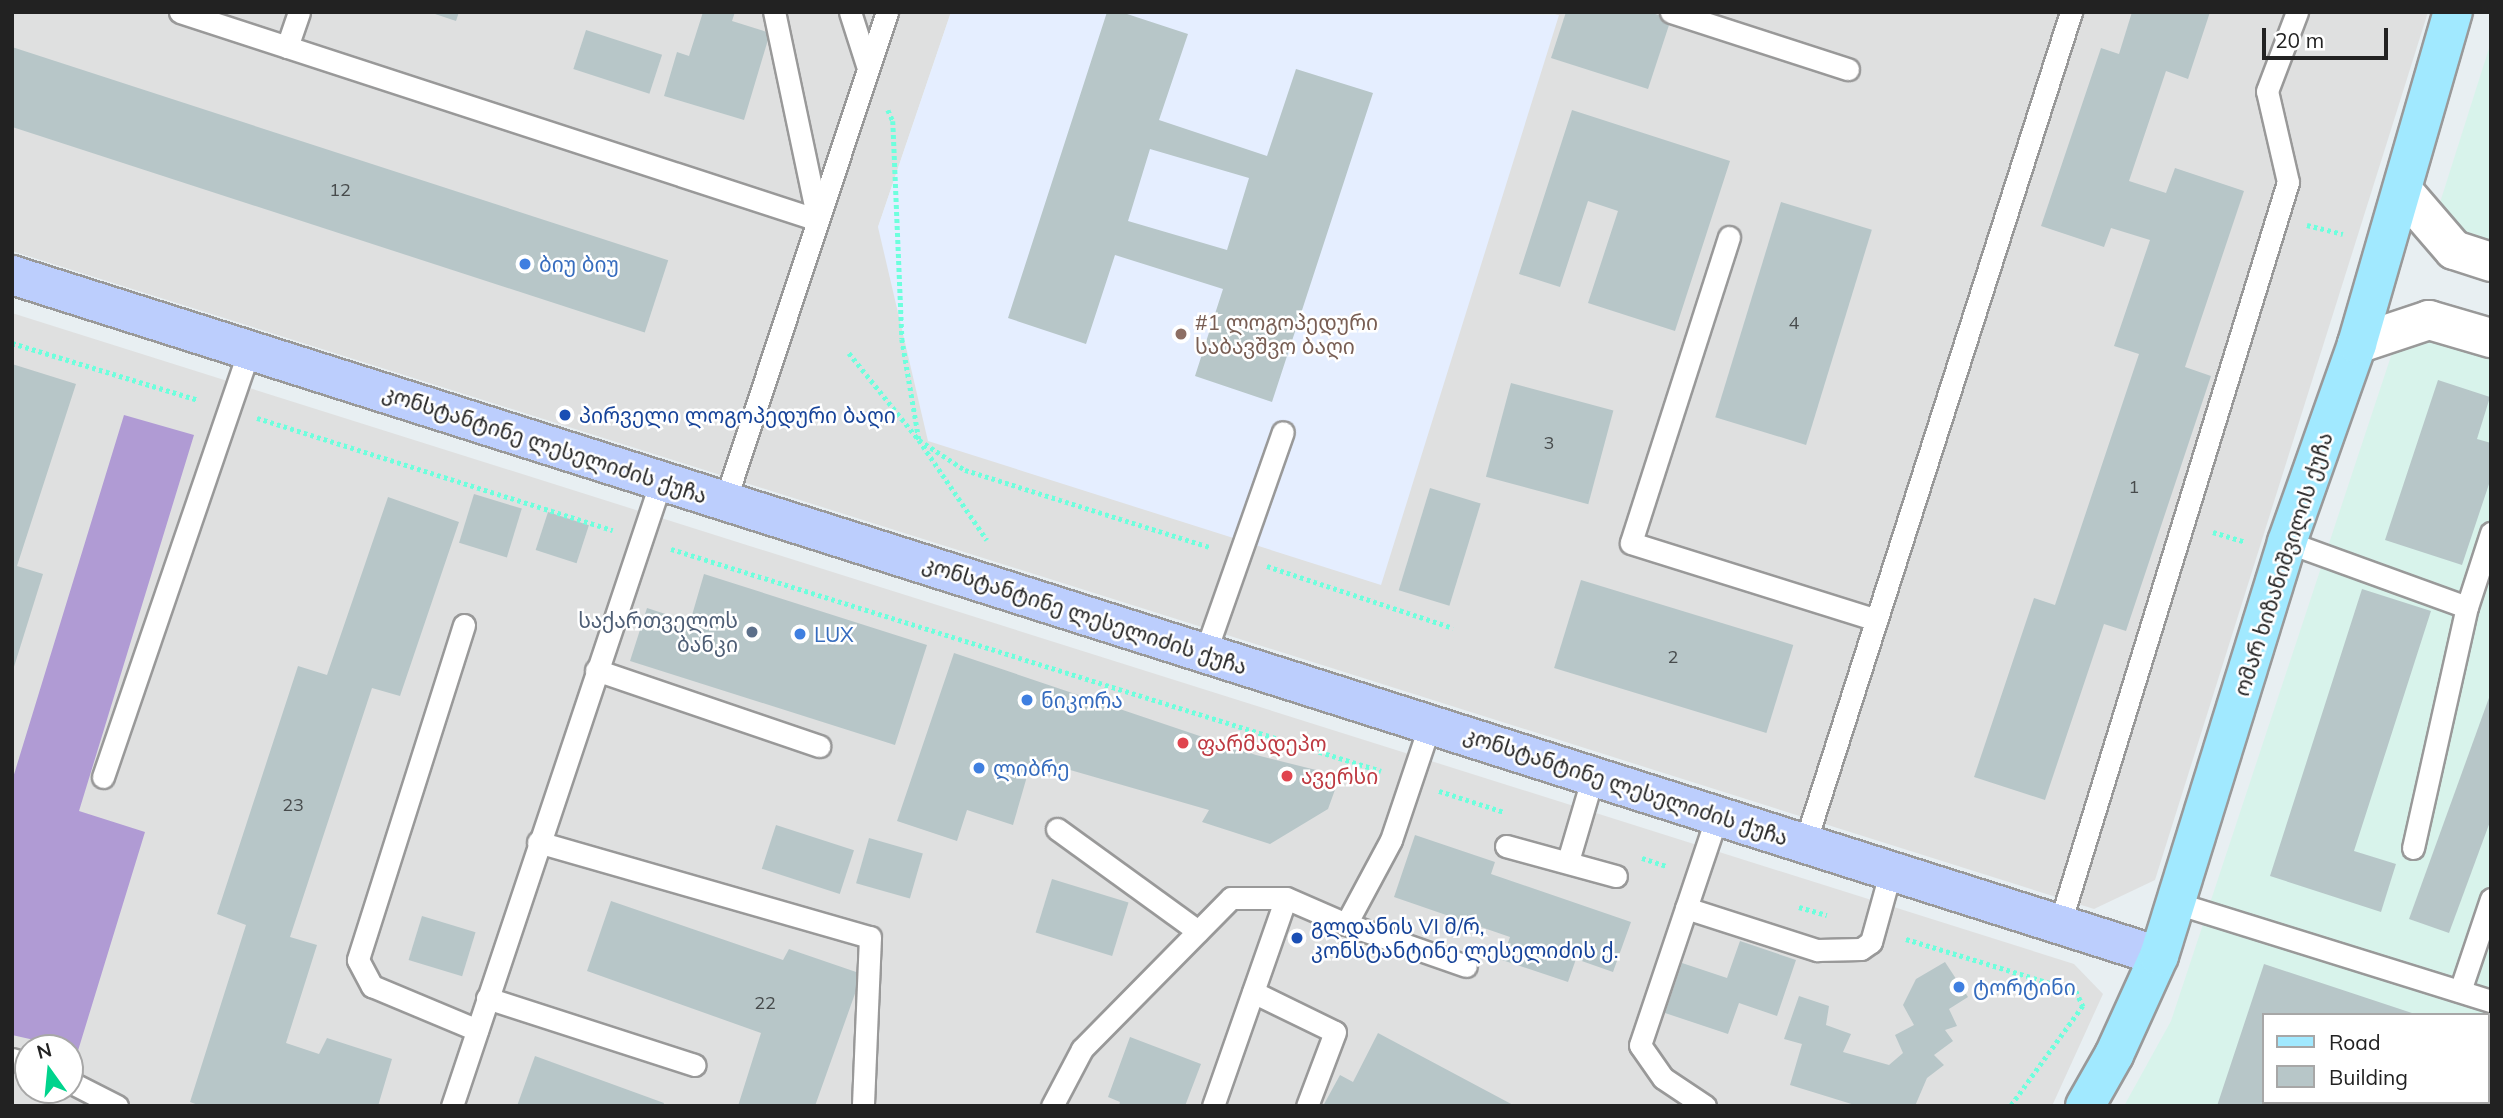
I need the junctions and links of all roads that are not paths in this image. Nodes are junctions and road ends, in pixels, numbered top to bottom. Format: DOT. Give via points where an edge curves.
graph roads {
  1 [pos="180,12"];
  2 [pos="299,12"];
  3 [pos="774,12"];
  4 [pos="850,12"];
  5 [pos="887,12"];
  6 [pos="1671,12"];
  7 [pos="2071,12"];
  8 [pos="2297,12"];
  9 [pos="2454,12"];
  10 [pos="287,47"];
  11 [pos="868,68"];
  12 [pos="1848,69"];
  13 [pos="2403,191"];
  14 [pos="818,220"];
  15 [pos="1729,237"];
  16 [pos="2491,262"];
  17 [pos="12,275"];
  18 [pos="2491,338"];
  19 [pos="2357,344"];
  20 [pos="249,350"];
  21 [pos="1283,432"];
  22 [pos="660,481"];
  23 [pos="725,501"];
  24 [pos="2491,533"];
  25 [pos="2287,542"];
  26 [pos="2467,607"];
  27 [pos="1876,620"];
  28 [pos="464,625"];
  29 [pos="1205,653"];
  30 [pos="596,670"];
  31 [pos="1430,724"];
  32 [pos="819,746"];
  33 [pos="1593,776"];
  34 [pos="103,777"];
  35 [pos="1717,816"];
  36 [pos="1057,829"];
  37 [pos="538,842"];
  38 [pos="1805,843"];
  39 [pos="1506,846"];
  40 [pos="2413,848"];
  41 [pos="1568,861"];
  42 [pos="1891,870"];
  43 [pos="1616,876"];
  44 [pos="1286,898"];
  45 [pos="2491,899"];
  46 [pos="2176,903"];
  47 [pos="1686,908"];
  48 [pos="2060,923"];
  49 [pos="1346,924"];
  50 [pos="1198,932"];
  51 [pos="2159,956"];
  52 [pos="1466,966"];
  53 [pos="2460,991"];
  54 [pos="1253,992"];
  55 [pos="487,998"];
  56 [pos="2491,1001"];
  57 [pos="477,1030"];
  58 [pos="694,1065"];
  59 [pos="84,1089"];
  60 [pos="117,1106"];
  61 [pos="452,1106"];
  62 [pos="863,1106"];
  63 [pos="1052,1106"];
  64 [pos="1213,1106"];
  65 [pos="1307,1106"];
  66 [pos="1706,1106"];
  67 [pos="2085,1106"];
  1 -- 10 [label="lane"];
  2 -- 10 [label="lane"];
  3 -- 14 [label="lane"];
  4 -- 11 [label="lane"];
  5 -- 11 [label="lane"];
  6 -- 12 [label="lane"];
  7 -- 27 [label="lane"];
  8 -- 48 [label="lane" via="2267,90 2288,182"];
  9 -- 13 [label="main road, ომარ ხიზანიშვილის ქუჩა"];
  10 -- 14 [label="lane"];
  11 -- 14 [label="lane"];
  13 -- 16 [label="street" via="2454,250"];
  13 -- 19 [label="main road, ომარ ხიზანიშვილის ქუჩა"];
  14 -- 23 [label="lane"];
  15 -- 27 [label="lane" via="1631,542"];
  17 -- 20 [label="street, კონსტანტინე ლესელიძის ქუჩა"];
  18 -- 19 [label="street" via="2429,320"];
  19 -- 25 [label="main road, ომარ ხიზანიშვილის ქუჩა"];
  20 -- 22 [label="street, კონსტანტინე ლესელიძის ქუჩა"];
  20 -- 34 [label="lane"];
  21 -- 29 [label="lane"];
  22 -- 23 [label="street, კონსტანტინე ლესელიძის ქუჩა"];
  22 -- 30 [label="lane"];
  23 -- 29 [label="street, კონსტანტინე ლესელიძის ქუჩა"];
  24 -- 26 [label="lane"];
  25 -- 26 [label="lane"];
  25 -- 46 [label="main road, ომარ ხიზანიშვილის ქუჩა"];
  26 -- 40 [label="lane"];
  27 -- 38 [label="lane"];
  28 -- 57 [label="lane" via="358,960 372,986"];
  29 -- 31 [label="street, კონსტანტინე ლესელიძის ქუჩა"];
  30 -- 32 [label="lane"];
  30 -- 37 [label="lane"];
  31 -- 33 [label="street, კონსტანტინე ლესელიძის ქუჩა"];
  31 -- 49 [label="lane" via="1391,840"];
  33 -- 35 [label="street, კონსტანტინე ლესელიძის ქუჩა"];
  33 -- 41 [label="lane"];
  35 -- 38 [label="street, კონსტანტინე ლესელიძის ქუჩა"];
  35 -- 47 [label="lane"];
  36 -- 50 [label="lane"];
  37 -- 55 [label="lane"];
  37 -- 62 [label="lane" via="870,937"];
  38 -- 42 [label="street, კონსტანტინე ლესელიძის ქუჩა"];
  39 -- 41 [label="lane"];
  41 -- 43 [label="lane"];
  42 -- 47 [label="lane" via="1871,942 1861,949 1817,950"];
  42 -- 48 [label="street, კონსტანტინე ლესელიძის ქუჩა"];
  44 -- 49 [label="lane"];
  44 -- 50 [label="lane" via="1231,898"];
  44 -- 54 [label="lane"];
  45 -- 53 [label="lane"];
  46 -- 51 [label="main road, ომარ ხიზანიშვილის ქუჩა"];
  46 -- 53 [label="lane"];
  47 -- 66 [label="lane" via="1640,1045 1663,1078"];
  48 -- 51 [label="street, კონსტანტინე ლესელიძის ქუჩა"];
  49 -- 52 [label="lane"];
  50 -- 63 [label="lane" via="1082,1049"];
  51 -- 67 [label="main road, ომარ ხიზანიშვილის ქუჩა" via="2115,1055"];
  53 -- 56 [label="lane"];
  54 -- 64 [label="lane"];
  54 -- 65 [label="lane" via="1335,1032"];
  55 -- 57 [label="lane"];
  55 -- 58 [label="lane"];
  57 -- 61 [label="lane"];
  59 -- 60 [label="lane"];
}
